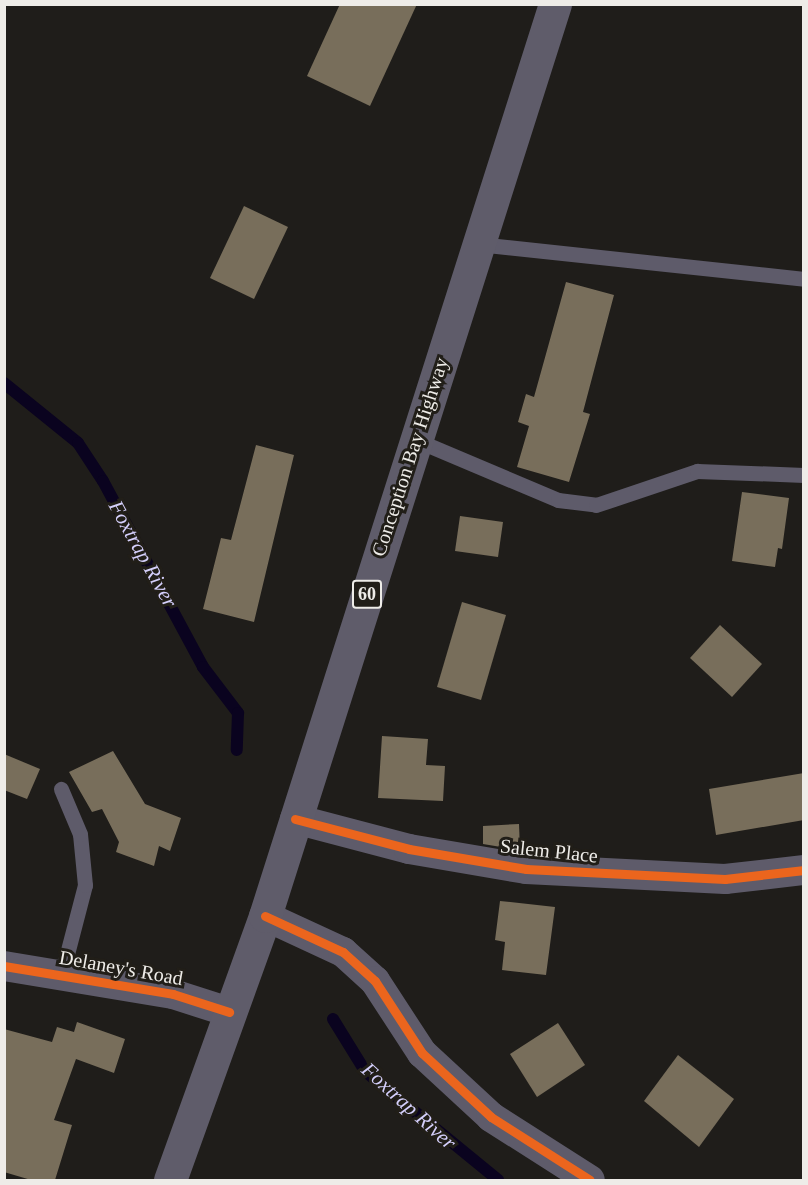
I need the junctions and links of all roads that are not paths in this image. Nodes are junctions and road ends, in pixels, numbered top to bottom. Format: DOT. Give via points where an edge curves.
graph roads {
  1 [pos="555,4"];
  2 [pos="478,244"];
  3 [pos="804,279"];
  4 [pos="416,440"];
  5 [pos="804,475"];
  6 [pos="61,789"];
  7 [pos="295,819"];
  8 [pos="804,870"];
  9 [pos="265,916"];
  10 [pos="4,966"];
  11 [pos="61,977"];
  12 [pos="229,1012"];
  13 [pos="170,1180"];
  14 [pos="590,1180"];
  1 -- 2 [label="main road, Conception Bay Highway / 60"];
  2 -- 3 [label="lane"];
  2 -- 4 [label="main road, Conception Bay Highway / 60"];
  4 -- 5 [label="lane" via="558,500 596,505 697,471"];
  4 -- 7 [label="main road, Conception Bay Highway / 60"];
  6 -- 11 [label="lane" via="80,834 85,885"];
  7 -- 8 [label="street, Salem Place" via="409,849 526,870 725,879"];
  7 -- 9 [label="main road, Conception Bay Highway / 60"];
  9 -- 12 [label="main road, Conception Bay Highway / 60"];
  9 -- 14 [label="street" via="343,952 375,981 431,1061 491,1117"];
  10 -- 11 [label="street, Delaney's Road"];
  11 -- 12 [label="street, Delaney's Road" via="181,996"];
  12 -- 13 [label="main road, Conception Bay Highway / 60"];
}
